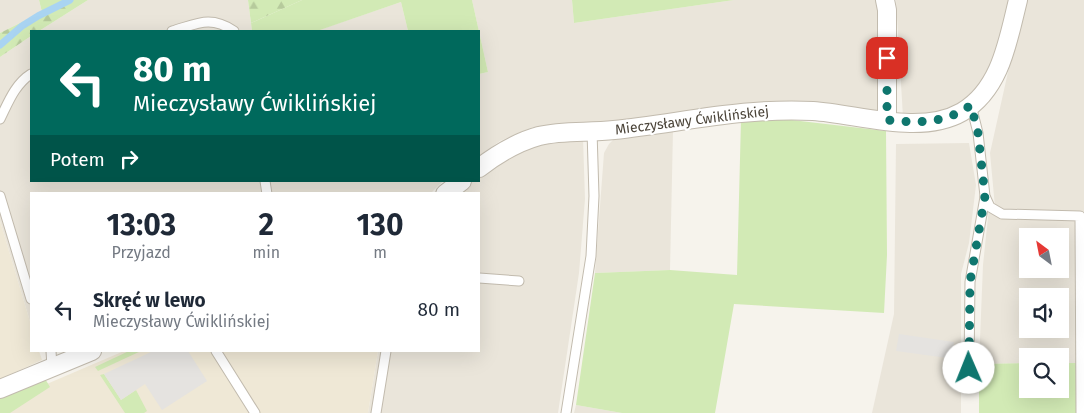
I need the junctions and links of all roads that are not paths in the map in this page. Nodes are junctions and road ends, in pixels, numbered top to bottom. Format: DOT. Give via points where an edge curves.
graph roads {
  1 [pos="885,0"];
  2 [pos="1018,0"];
  3 [pos="176,30"];
  4 [pos="232,30"];
  5 [pos="30,75"];
  6 [pos="971,105"];
  7 [pos="0,119"];
  8 [pos="887,120"];
  9 [pos="592,131"];
  10 [pos="480,167"];
  11 [pos="461,182"];
  12 [pos="448,192"];
  13 [pos="0,196"];
  14 [pos="985,196"];
  15 [pos="480,278"];
  16 [pos="519,281"];
  17 [pos="30,296"];
  18 [pos="87,352"];
  19 [pos="217,352"];
  20 [pos="386,352"];
  21 [pos="51,359"];
  22 [pos="969,368"];
  23 [pos="0,389"];
  24 [pos="255,413"];
  25 [pos="376,413"];
  26 [pos="566,413"];
  27 [pos="1081,413"];
  1 -- 8 [label="street"];
  2 -- 6 [label="street, Mieczysławy Ćwiklińskiej" via="1001,62 993,79"];
  3 -- 4 [label="lane" via="207,21"];
  5 -- 7 [label="lane" via="16,88"];
  6 -- 8 [label="street, Mieczysławy Ćwiklińskiej" via="953,116 931,122"];
  6 -- 14 [label="lane" via="978,133"];
  8 -- 9 [label="street, Mieczysławy Ćwiklińskiej" via="778,110"];
  9 -- 10 [label="street, Mieczysławy Ćwiklińskiej" via="539,136 502,152"];
  9 -- 26 [label="lane" via="594,196 590,256"];
  11 -- 12 [label="street"];
  13 -- 17 [label="lane"];
  14 -- 22 [label="lane" via="970,282"];
  14 -- 27 [label="lane" via="990,206 1002,214 1080,216"];
  15 -- 16 [label="lane"];
  18 -- 21 [label="street"];
  19 -- 24 [label="lane"];
  20 -- 25 [label="lane"];
  21 -- 23 [label="street"];
}
